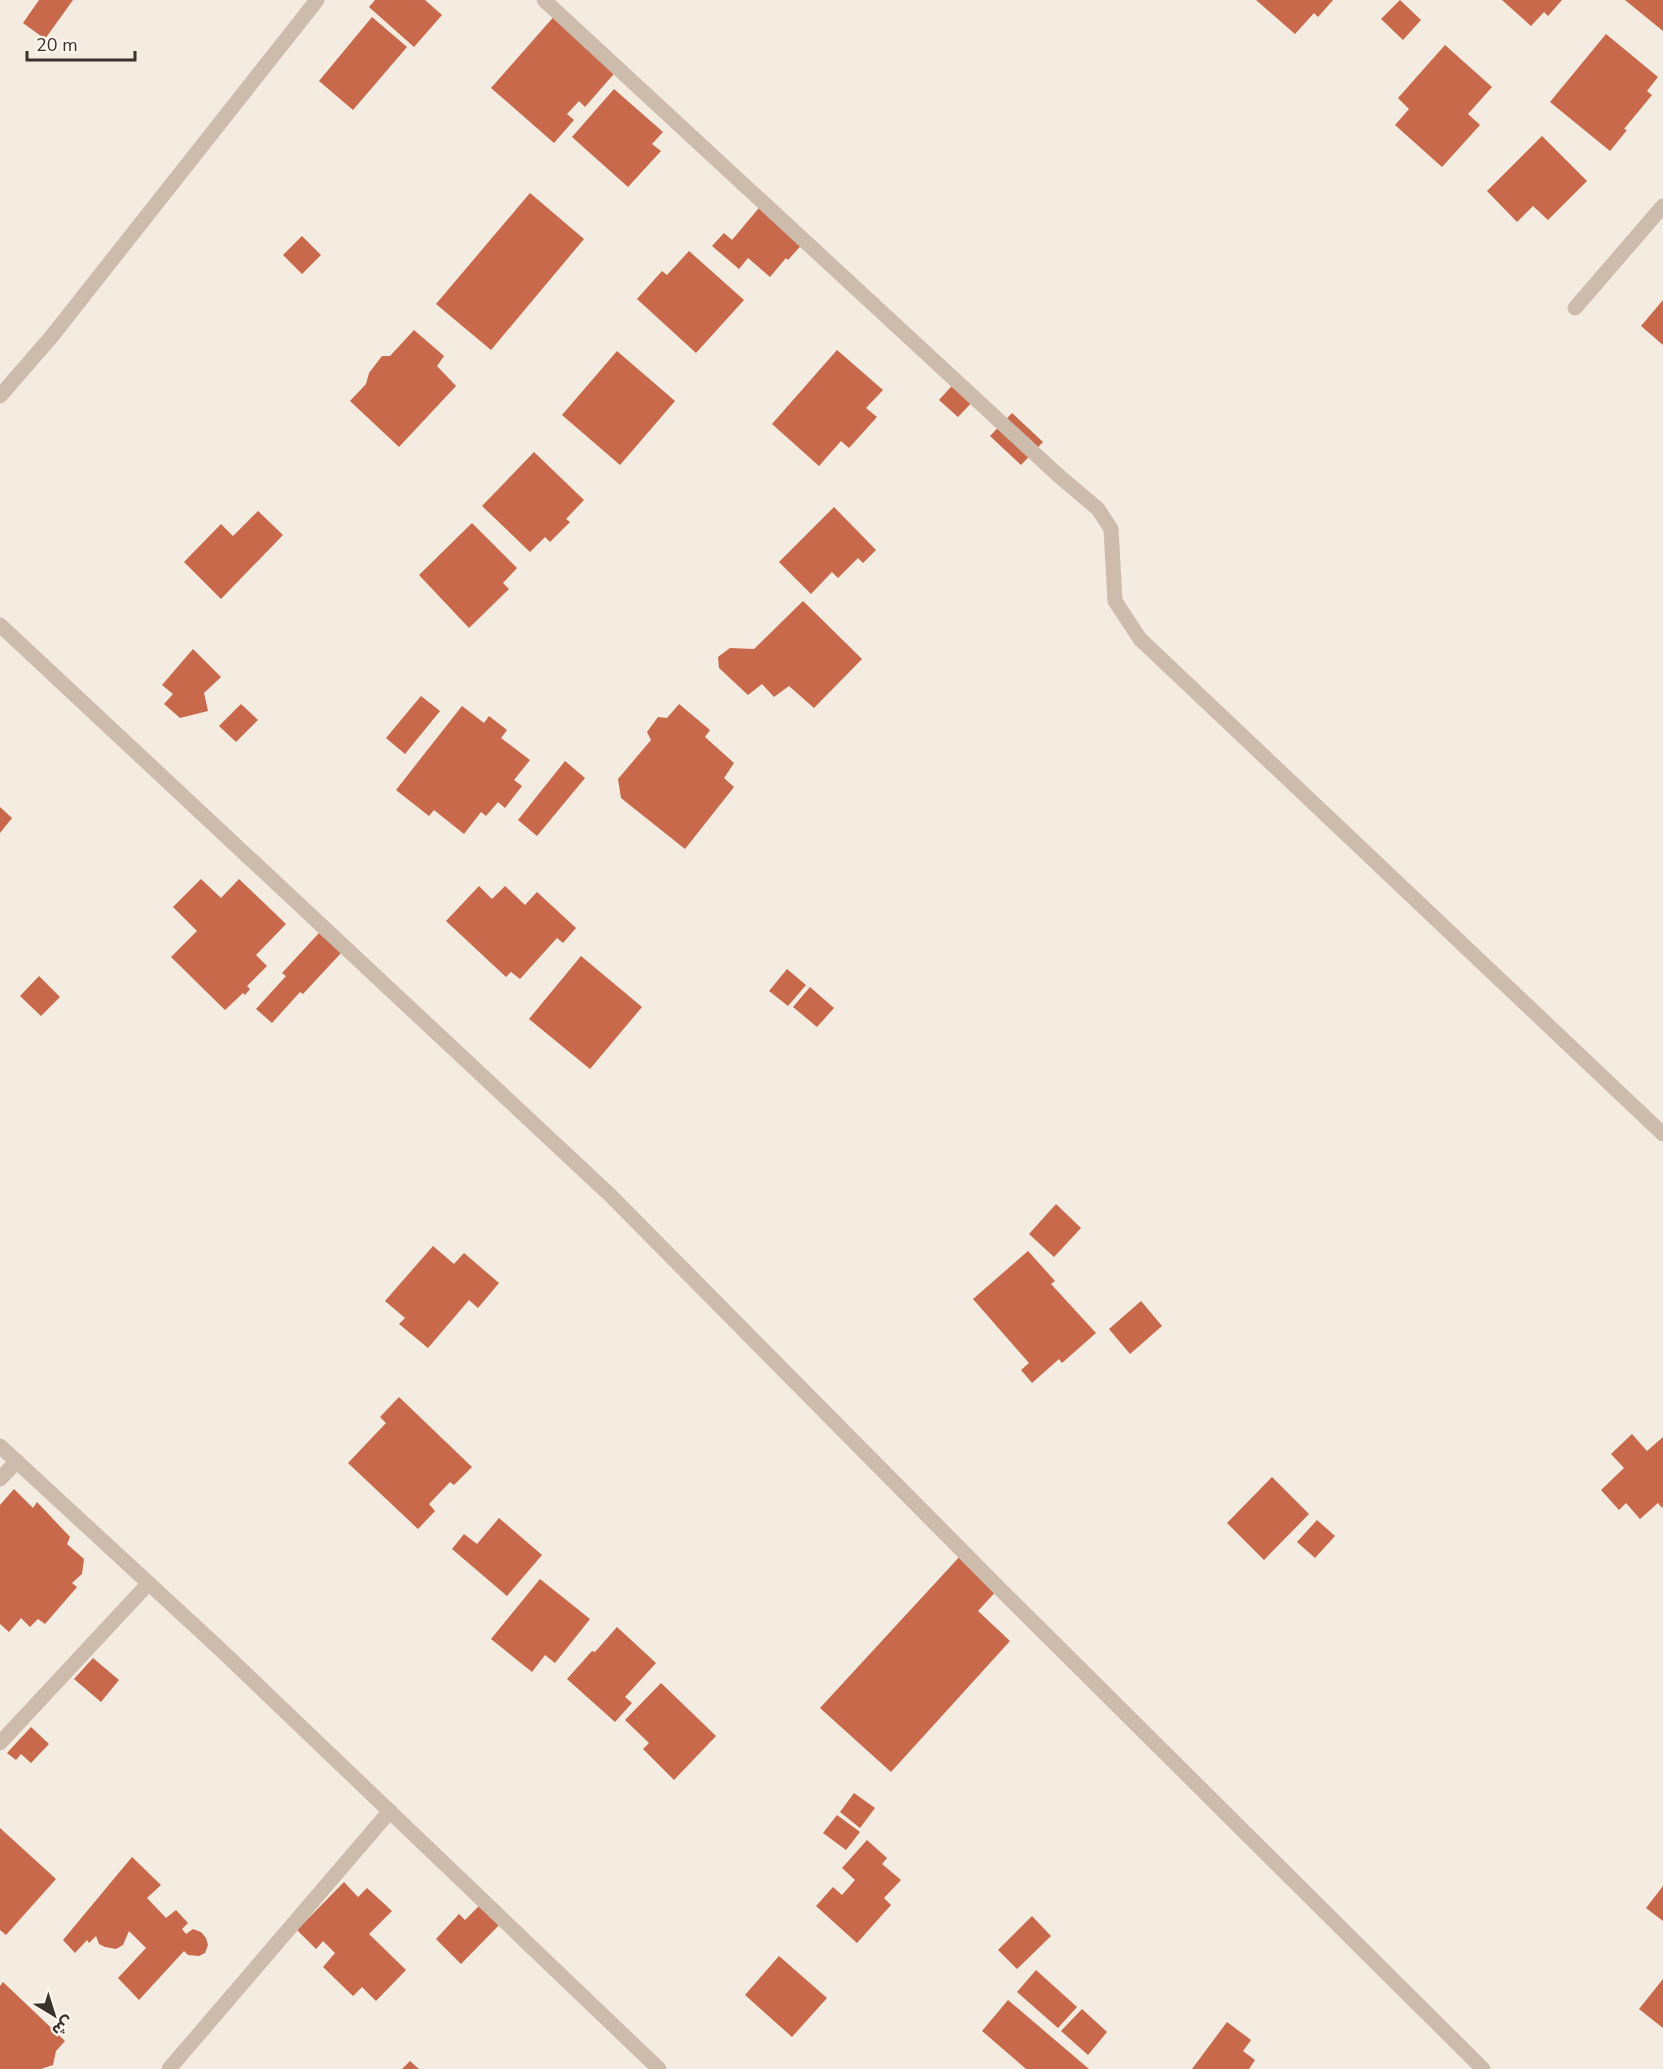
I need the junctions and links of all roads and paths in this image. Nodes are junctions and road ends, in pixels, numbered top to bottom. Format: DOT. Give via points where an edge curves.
graph roads {
  1 [pos="317,0"];
  2 [pos="544,0"];
  3 [pos="1663,206"];
  4 [pos="1575,308"];
  5 [pos="0,396"];
  6 [pos="0,625"];
  7 [pos="1663,1134"];
  8 [pos="0,1446"];
  9 [pos="17,1461"];
  10 [pos="0,1479"];
  11 [pos="149,1583"];
  12 [pos="0,1743"];
  13 [pos="390,1812"];
  14 [pos="643,2063"];
  15 [pos="169,2069"];
  16 [pos="659,2069"];
  17 [pos="1483,2069"];
  1 -- 5 [label="street" via="52,336"];
  2 -- 7 [label="street" via="1098,509 1111,529 1115,602 1140,639"];
  3 -- 4 [label="street"];
  6 -- 17 [label="street" via="610,1195"];
  8 -- 9 [label="street"];
  9 -- 10 [label="street"];
  9 -- 11 [label="street"];
  11 -- 12 [label="street"];
  11 -- 13 [label="street"];
  13 -- 14 [label="street"];
  13 -- 15 [label="street"];
  14 -- 16 [label="street"];
}
